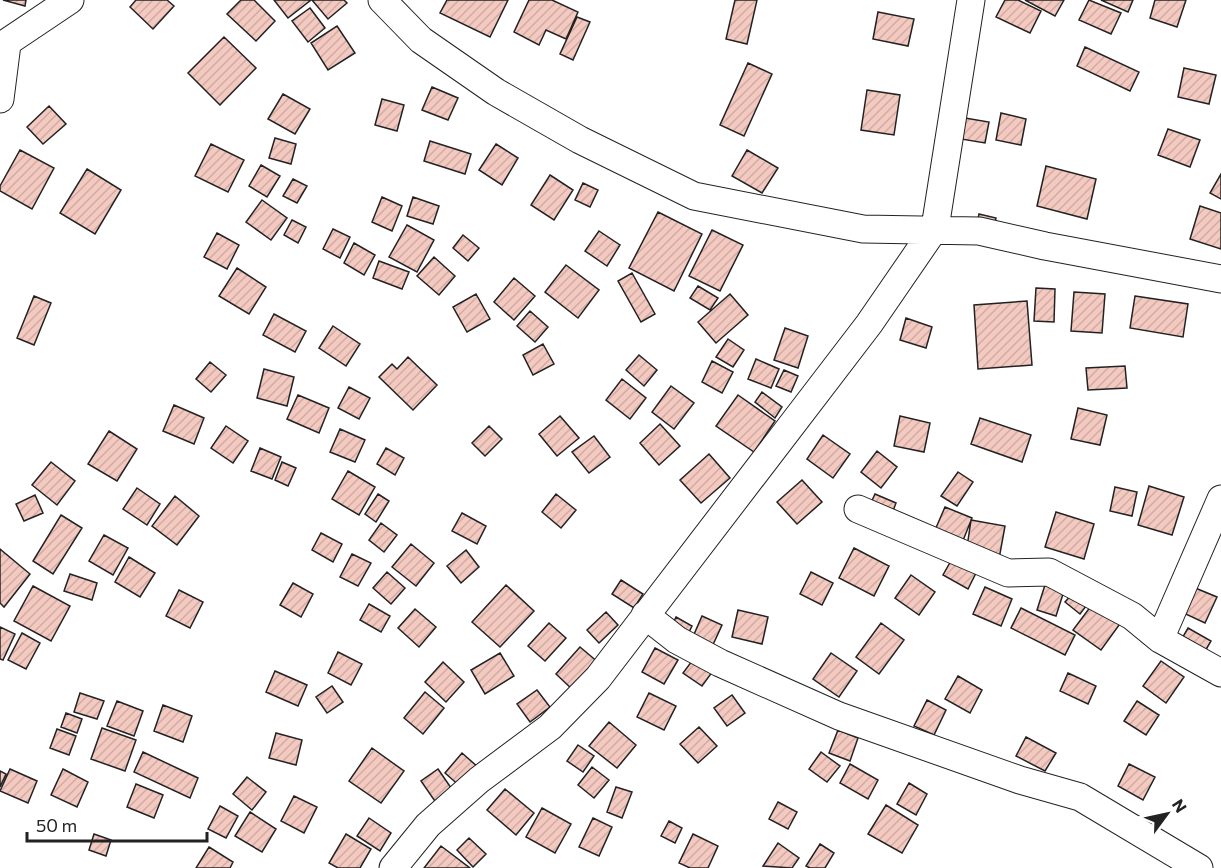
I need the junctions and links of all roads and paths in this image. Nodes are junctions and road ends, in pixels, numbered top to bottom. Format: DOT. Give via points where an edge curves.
graph roads {
  1 [pos="70,0"];
  2 [pos="382,0"];
  3 [pos="971,0"];
  4 [pos="4,45"];
  5 [pos="0,99"];
  6 [pos="934,228"];
  7 [pos="1221,279"];
  8 [pos="1221,499"];
  9 [pos="858,508"];
  10 [pos="645,615"];
  11 [pos="1160,639"];
  12 [pos="1221,674"];
  13 [pos="393,868"];
  14 [pos="1199,868"];
  1 -- 4 [label="street"];
  2 -- 6 [label="street" via="421,40 496,92 580,140 694,196 862,229"];
  3 -- 6 [label="street"];
  4 -- 5 [label="street"];
  6 -- 7 [label="street" via="979,231"];
  6 -- 10 [label="street" via="869,324"];
  8 -- 11 [label="street"];
  9 -- 11 [label="street" via="1008,573 1049,572 1132,616"];
  10 -- 13 [label="street" via="598,678 550,727 479,780 428,825"];
  10 -- 14 [label="street" via="677,640 720,663 839,716 1080,797"];
  11 -- 12 [label="street"];
}
